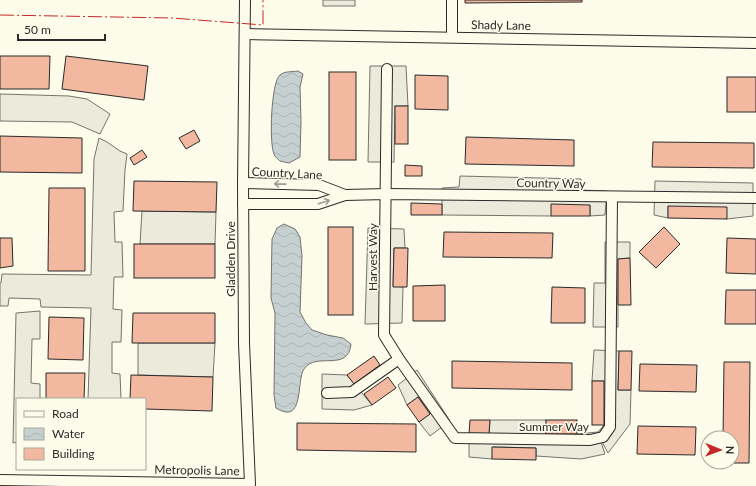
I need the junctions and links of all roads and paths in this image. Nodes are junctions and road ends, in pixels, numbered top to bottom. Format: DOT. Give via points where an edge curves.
graph roads {
  1 [pos="245,0"];
  2 [pos="452,0"];
  3 [pos="246,34"];
  4 [pos="452,37"];
  5 [pos="756,43"];
  6 [pos="387,69"];
  7 [pos="243,183"];
  8 [pos="386,194"];
  9 [pos="345,195"];
  10 [pos="612,197"];
  11 [pos="756,198"];
  12 [pos="243,204"];
  13 [pos="399,359"];
  14 [pos="327,393"];
  15 [pos="0,480"];
  16 [pos="250,484"];
  1 -- 3 [label="street, Gladden Drive"];
  2 -- 4 [label="street"];
  3 -- 4 [label="street, Shady Lane"];
  3 -- 7 [label="street, Gladden Drive"];
  4 -- 5 [label="street, Shady Lane"];
  6 -- 8 [label="street, Harvest Way"];
  9 -- 7 [label="street, Country Lane, one-way" via="319,185"];
  7 -- 12 [label="street, Gladden Drive"];
  8 -- 9 [label="street, Country Way"];
  8 -- 10 [label="street, Country Way"];
  8 -- 13 [label="street, Harvest Way" via="384,335"];
  12 -- 9 [label="street, one-way" via="318,204"];
  10 -- 11 [label="street, Country Way"];
  10 -- 13 [label="street, Summer Way" via="610,428 603,437 590,440 454,438"];
  12 -- 16 [label="street, Gladden Drive" via="244,343"];
  13 -- 14 [label="street" via="352,392"];
  15 -- 16 [label="street, Metropolis Lane"];
}
